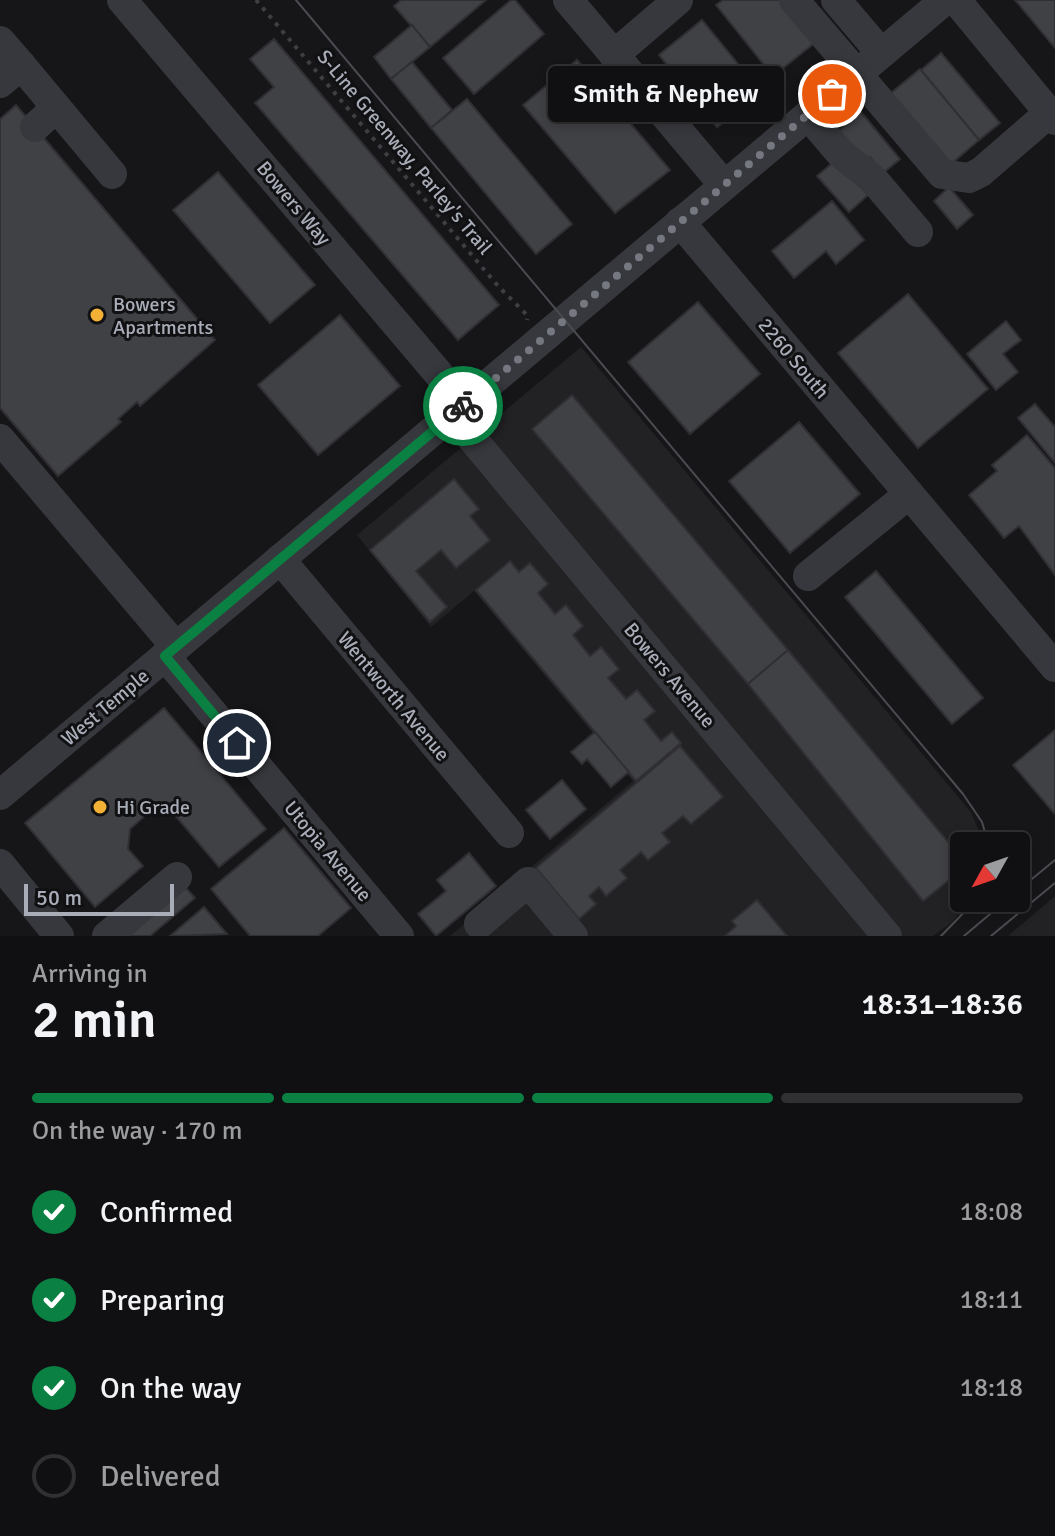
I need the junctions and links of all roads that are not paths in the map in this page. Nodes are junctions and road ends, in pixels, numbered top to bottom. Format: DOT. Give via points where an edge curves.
graph roads {
  1 [pos="122,0"];
  2 [pos="568,0"];
  3 [pos="678,0"];
  4 [pos="794,0"];
  5 [pos="836,0"];
  6 [pos="945,0"];
  7 [pos="956,0"];
  8 [pos="0,41"];
  9 [pos="881,53"];
  10 [pos="614,55"];
  11 [pos="10,74"];
  12 [pos="856,74"];
  13 [pos="808,115"];
  14 [pos="1052,117"];
  15 [pos="112,174"];
  16 [pos="724,185"];
  17 [pos="680,222"];
  18 [pos="918,232"];
  19 [pos="457,411"];
  20 [pos="0,439"];
  21 [pos="909,494"];
  22 [pos="280,559"];
  23 [pos="808,576"];
  24 [pos="170,651"];
  25 [pos="1055,667"];
  26 [pos="0,795"];
  27 [pos="509,833"];
  28 [pos="0,864"];
  29 [pos="177,877"];
  30 [pos="477,932"];
  31 [pos="59,936"];
  32 [pos="107,936"];
  33 [pos="399,936"];
  34 [pos="573,936"];
  35 [pos="887,936"];
  1 -- 19 [label="street, Bowers Way" via="443,379"];
  2 -- 10 [label="street"];
  3 -- 10 [label="street"];
  4 -- 12 [label="street"];
  5 -- 9 [label="street"];
  6 -- 9 [label="street, West Temple"];
  7 -- 14 [label="street"];
  8 -- 11 [label="street"];
  9 -- 12 [label="street, West Temple"];
  10 -- 16 [label="street"];
  11 -- 15 [label="street" via="46,118"];
  12 -- 13 [label="street, West Temple"];
  12 -- 14 [label="street" via="942,174 955,178 981,172"];
  13 -- 16 [label="street, West Temple"];
  13 -- 18 [label="street"];
  16 -- 17 [label="street, West Temple"];
  17 -- 19 [label="street, West Temple"];
  17 -- 21 [label="street, 2260 South"];
  19 -- 22 [label="street, West Temple"];
  19 -- 35 [label="street, Bowers Avenue" via="470,436"];
  20 -- 24 [label="street, Utopia Avenue"];
  21 -- 23 [label="street"];
  21 -- 25 [label="street, 2260 South"];
  22 -- 24 [label="street, West Temple"];
  22 -- 27 [label="street, Wentworth Avenue"];
  24 -- 26 [label="street, West Temple"];
  24 -- 33 [label="street, Utopia Avenue"];
  28 -- 31 [label="street"];
  29 -- 32 [label="street"];
  30 -- 34 [label="street" via="528,882"];
}
